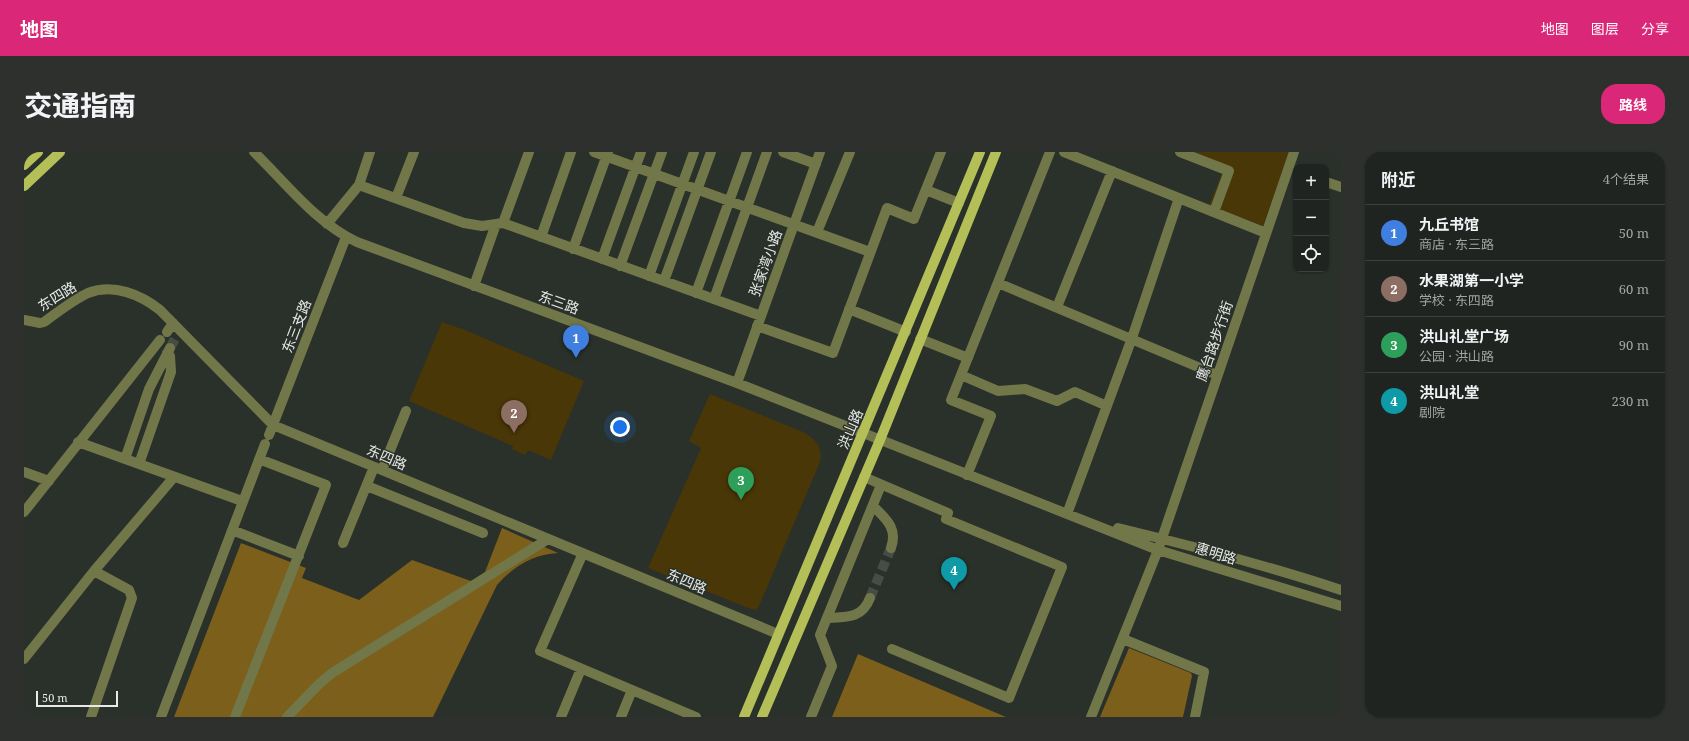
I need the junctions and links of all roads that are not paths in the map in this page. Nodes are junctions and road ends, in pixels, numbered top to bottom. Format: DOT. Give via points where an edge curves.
graph roads {
  1 [pos="38,152"];
  2 [pos="60,152"];
  3 [pos="254,152"];
  4 [pos="370,152"];
  5 [pos="414,152"];
  6 [pos="529,152"];
  7 [pos="571,152"];
  8 [pos="594,152"];
  9 [pos="641,152"];
  10 [pos="662,152"];
  11 [pos="694,152"];
  12 [pos="711,152"];
  13 [pos="747,152"];
  14 [pos="767,152"];
  15 [pos="783,152"];
  16 [pos="820,152"];
  17 [pos="850,152"];
  18 [pos="942,152"];
  19 [pos="980,152"];
  20 [pos="996,152"];
  21 [pos="1050,152"];
  22 [pos="1064,152"];
  23 [pos="1180,152"];
  24 [pos="1294,152"];
  25 [pos="607,154"];
  26 [pos="816,164"];
  27 [pos="24,165"];
  28 [pos="636,167"];
  29 [pos="1292,170"];
  30 [pos="1112,171"];
  31 [pos="654,174"];
  32 [pos="1329,183"];
  33 [pos="682,184"];
  34 [pos="359,185"];
  35 [pos="24,186"];
  36 [pos="1341,187"];
  37 [pos="697,189"];
  38 [pos="926,190"];
  39 [pos="396,198"];
  40 [pos="1179,198"];
  41 [pos="729,201"];
  42 [pos="959,203"];
  43 [pos="747,207"];
  44 [pos="1214,212"];
  45 [pos="328,224"];
  46 [pos="499,224"];
  47 [pos="794,224"];
  48 [pos="817,232"];
  49 [pos="1266,233"];
  50 [pos="346,237"];
  51 [pos="541,237"];
  52 [pos="573,249"];
  53 [pos="870,252"];
  54 [pos="602,259"];
  55 [pos="620,266"];
  56 [pos="649,276"];
  57 [pos="664,281"];
  58 [pos="998,283"];
  59 [pos="474,286"];
  60 [pos="696,293"];
  61 [pos="714,299"];
  62 [pos="1056,307"];
  63 [pos="849,309"];
  64 [pos="24,320"];
  65 [pos="759,321"];
  66 [pos="906,332"];
  67 [pos="1132,338"];
  68 [pos="173,339"];
  69 [pos="920,339"];
  70 [pos="968,358"];
  71 [pos="961,375"];
  72 [pos="1217,375"];
  73 [pos="737,383"];
  74 [pos="1107,406"];
  75 [pos="406,411"];
  76 [pos="273,425"];
  77 [pos="863,434"];
  78 [pos="880,440"];
  79 [pos="78,442"];
  80 [pos="124,459"];
  81 [pos="259,460"];
  82 [pos="139,464"];
  83 [pos="378,468"];
  84 [pos="24,472"];
  85 [pos="967,475"];
  86 [pos="174,477"];
  87 [pos="864,478"];
  88 [pos="48,481"];
  89 [pos="881,485"];
  90 [pos="367,486"];
  91 [pos="242,501"];
  92 [pos="873,506"];
  93 [pos="24,512"];
  94 [pos="1067,514"];
  95 [pos="1085,521"];
  96 [pos="232,530"];
  97 [pos="483,533"];
  98 [pos="1162,538"];
  99 [pos="548,539"];
  100 [pos="343,543"];
  101 [pos="891,548"];
  102 [pos="1158,550"];
  103 [pos="582,553"];
  104 [pos="299,556"];
  105 [pos="94,571"];
  106 [pos="1341,590"];
  107 [pos="870,598"];
  108 [pos="1341,606"];
  109 [pos="827,618"];
  110 [pos="778,634"];
  111 [pos="1123,640"];
  112 [pos="892,650"];
  113 [pos="24,659"];
  114 [pos="581,669"];
  115 [pos="632,690"];
  116 [pos="676,713"];
  117 [pos="91,717"];
  118 [pos="161,717"];
  119 [pos="236,717"];
  120 [pos="287,717"];
  121 [pos="561,717"];
  122 [pos="621,717"];
  123 [pos="696,717"];
  124 [pos="744,717"];
  125 [pos="762,717"];
  126 [pos="811,717"];
  127 [pos="1091,717"];
  128 [pos="1195,717"];
  1 -- 27 [label="main road"];
  2 -- 35 [label="main road"];
  3 -- 45 [label="street, 东三路"];
  4 -- 34 [label="street"];
  5 -- 39 [label="street"];
  6 -- 46 [label="street"];
  7 -- 51 [label="street"];
  8 -- 25 [label="street"];
  9 -- 28 [label="street"];
  10 -- 31 [label="street"];
  11 -- 33 [label="street"];
  12 -- 37 [label="street"];
  13 -- 41 [label="street"];
  14 -- 43 [label="street"];
  15 -- 26 [label="street"];
  16 -- 26 [label="street, 张家湾小路"];
  17 -- 48 [label="street"];
  18 -- 38 [label="street"];
  19 -- 42 [label="main road, 洪山路"];
  20 -- 69 [label="main road"];
  21 -- 58 [label="street"];
  22 -- 30 [label="street"];
  23 -- 44 [label="street" via="1229,171"];
  24 -- 29 [label="street, 鹰台路步行街"];
  25 -- 28 [label="street"];
  25 -- 52 [label="street"];
  26 -- 47 [label="street, 张家湾小路"];
  28 -- 31 [label="street"];
  28 -- 54 [label="street"];
  29 -- 49 [label="street, 鹰台路步行街"];
  30 -- 40 [label="street"];
  30 -- 62 [label="street"];
  31 -- 33 [label="street"];
  31 -- 55 [label="street"];
  32 -- 36 [label="street"];
  33 -- 37 [label="street"];
  33 -- 56 [label="street"];
  34 -- 39 [label="street"];
  34 -- 45 [label="street"];
  37 -- 41 [label="street"];
  37 -- 57 [label="street"];
  38 -- 42 [label="street"];
  38 -- 53 [label="street" via="914,219 887,208"];
  39 -- 46 [label="street" via="464,223 482,226"];
  40 -- 44 [label="street"];
  40 -- 67 [label="street"];
  41 -- 43 [label="street"];
  41 -- 60 [label="street"];
  42 -- 66 [label="main road, 洪山路"];
  43 -- 47 [label="street"];
  43 -- 61 [label="street"];
  44 -- 49 [label="street"];
  45 -- 50 [label="street, 东三路"];
  46 -- 51 [label="street"];
  46 -- 59 [label="street"];
  47 -- 48 [label="street"];
  47 -- 65 [label="street, 张家湾小路"];
  48 -- 53 [label="street"];
  49 -- 72 [label="street, 鹰台路步行街"];
  50 -- 59 [label="street, 东三路"];
  50 -- 76 [label="street, 东三支路"];
  51 -- 52 [label="street"];
  52 -- 54 [label="street"];
  53 -- 63 [label="street"];
  54 -- 55 [label="street"];
  55 -- 56 [label="street"];
  56 -- 57 [label="street"];
  57 -- 60 [label="street"];
  58 -- 62 [label="street"];
  58 -- 70 [label="street"];
  59 -- 73 [label="street, 东三路"];
  60 -- 61 [label="street"];
  61 -- 65 [label="street"];
  62 -- 67 [label="street"];
  63 -- 65 [label="street" via="833,353"];
  63 -- 66 [label="street"];
  64 -- 68 [label="street, 东四路" via="44,322 93,292 123,291 144,298"];
  65 -- 73 [label="street, 张家湾小路"];
  66 -- 77 [label="main road, 洪山路"];
  67 -- 72 [label="street"];
  67 -- 74 [label="street"];
  68 -- 76 [label="street, 东四路"];
  68 -- 79 [label="street" via="164,336"];
  68 -- 80 [label="street" via="149,389"];
  68 -- 82 [label="street" via="171,372"];
  69 -- 70 [label="street"];
  69 -- 78 [label="main road"];
  70 -- 71 [label="street"];
  71 -- 74 [label="street" via="998,391 1025,389 1057,401 1075,392"];
  71 -- 85 [label="street" via="951,400 991,416"];
  72 -- 98 [label="street, 鹰台路步行街"];
  73 -- 77 [label="street, 东三路"];
  74 -- 94 [label="street"];
  75 -- 83 [label="street"];
  76 -- 81 [label="street, 东三支路"];
  76 -- 83 [label="street, 东四路"];
  77 -- 78 [label="street, 东三路"];
  77 -- 110 [label="main road, 洪山路"];
  78 -- 85 [label="street, 惠明路"];
  78 -- 87 [label="main road"];
  79 -- 80 [label="street"];
  79 -- 88 [label="street"];
  80 -- 82 [label="street"];
  81 -- 91 [label="street, 东三支路"];
  81 -- 104 [label="street" via="326,485"];
  82 -- 86 [label="street"];
  83 -- 90 [label="street"];
  83 -- 99 [label="street, 东四路"];
  84 -- 88 [label="street"];
  85 -- 94 [label="street, 惠明路"];
  86 -- 91 [label="street"];
  86 -- 105 [label="street"];
  87 -- 89 [label="street"];
  87 -- 125 [label="main road"];
  88 -- 93 [label="street"];
  89 -- 92 [label="street"];
  89 -- 112 [label="street" via="948,513 946,519 1062,567 1009,698"];
  90 -- 97 [label="street"];
  90 -- 100 [label="street"];
  91 -- 96 [label="street, 东三支路"];
  92 -- 101 [label="street" via="891,524 894,537"];
  92 -- 109 [label="street"];
  94 -- 95 [label="street, 惠明路"];
  95 -- 98 [label="street, 惠明路"];
  95 -- 102 [label="street, 惠明路"];
  96 -- 104 [label="street"];
  96 -- 118 [label="street, 东三支路"];
  98 -- 102 [label="street, 鹰台路步行街"];
  98 -- 106 [label="street, 惠明路"];
  99 -- 103 [label="street, 东四路"];
  99 -- 120 [label="street" via="332,673"];
  102 -- 108 [label="street, 惠明路"];
  102 -- 111 [label="street, 鹰台路步行街"];
  103 -- 110 [label="street, 东四路"];
  103 -- 114 [label="street" via="540,651"];
  104 -- 119 [label="street"];
  105 -- 113 [label="street"];
  105 -- 117 [label="street" via="129,590 132,598"];
  107 -- 109 [label="street" via="866,608 854,616"];
  109 -- 126 [label="street" via="820,636 832,666"];
  110 -- 124 [label="main road, 洪山路"];
  111 -- 127 [label="street, 鹰台路步行街"];
  111 -- 128 [label="street" via="1204,672"];
  114 -- 115 [label="street"];
  114 -- 121 [label="street"];
  115 -- 116 [label="street"];
  115 -- 122 [label="street"];
  116 -- 123 [label="street"];
}
